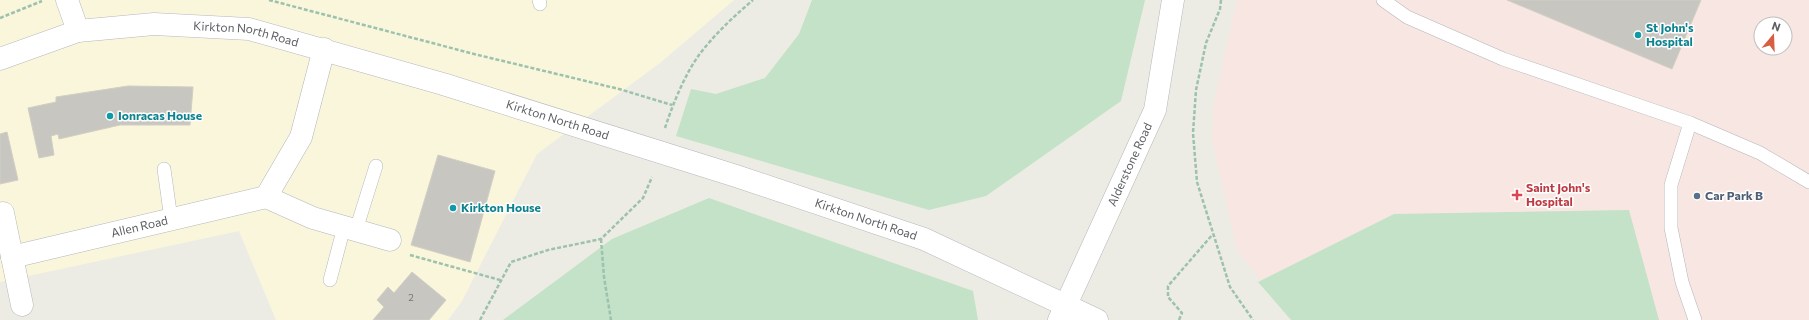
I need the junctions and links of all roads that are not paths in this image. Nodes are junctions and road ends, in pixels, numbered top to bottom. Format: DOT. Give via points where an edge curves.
graph roads {
  1 [pos="67,0"];
  2 [pos="1172,0"];
  3 [pos="1383,0"];
  4 [pos="78,31"];
  5 [pos="324,49"];
  6 [pos="0,59"];
  7 [pos="1690,123"];
  8 [pos="376,166"];
  9 [pos="164,169"];
  10 [pos="1809,182"];
  11 [pos="266,196"];
  12 [pos="1,214"];
  13 [pos="171,220"];
  14 [pos="350,228"];
  15 [pos="390,240"];
  16 [pos="12,257"];
  17 [pos="330,280"];
  18 [pos="22,305"];
  19 [pos="1062,313"];
  20 [pos="1098,320"];
  21 [pos="1695,320"];
  1 -- 4 [label="main road"];
  2 -- 19 [label="main road, Alderstone Road" via="1155,110"];
  3 -- 7 [label="lane" via="1408,17 1503,59"];
  4 -- 5 [label="main road, Kirkton North Road" via="154,24 250,29"];
  4 -- 6 [label="main road, Kirkton North Road"];
  5 -- 11 [label="main road" via="301,137"];
  5 -- 19 [label="main road, Kirkton North Road" via="451,86 729,174 924,239"];
  7 -- 10 [label="lane" via="1760,153"];
  7 -- 21 [label="lane" via="1671,185 1672,228 1682,282"];
  8 -- 14 [label="lane"];
  9 -- 13 [label="lane"];
  11 -- 13 [label="main road, Allen Road"];
  11 -- 14 [label="main road" via="313,218"];
  12 -- 16 [label="main road"];
  13 -- 16 [label="main road, Allen Road"];
  14 -- 15 [label="main road"];
  14 -- 17 [label="lane"];
  16 -- 18 [label="main road"];
  19 -- 20 [label="main road, Kirkton North Road"];
}
